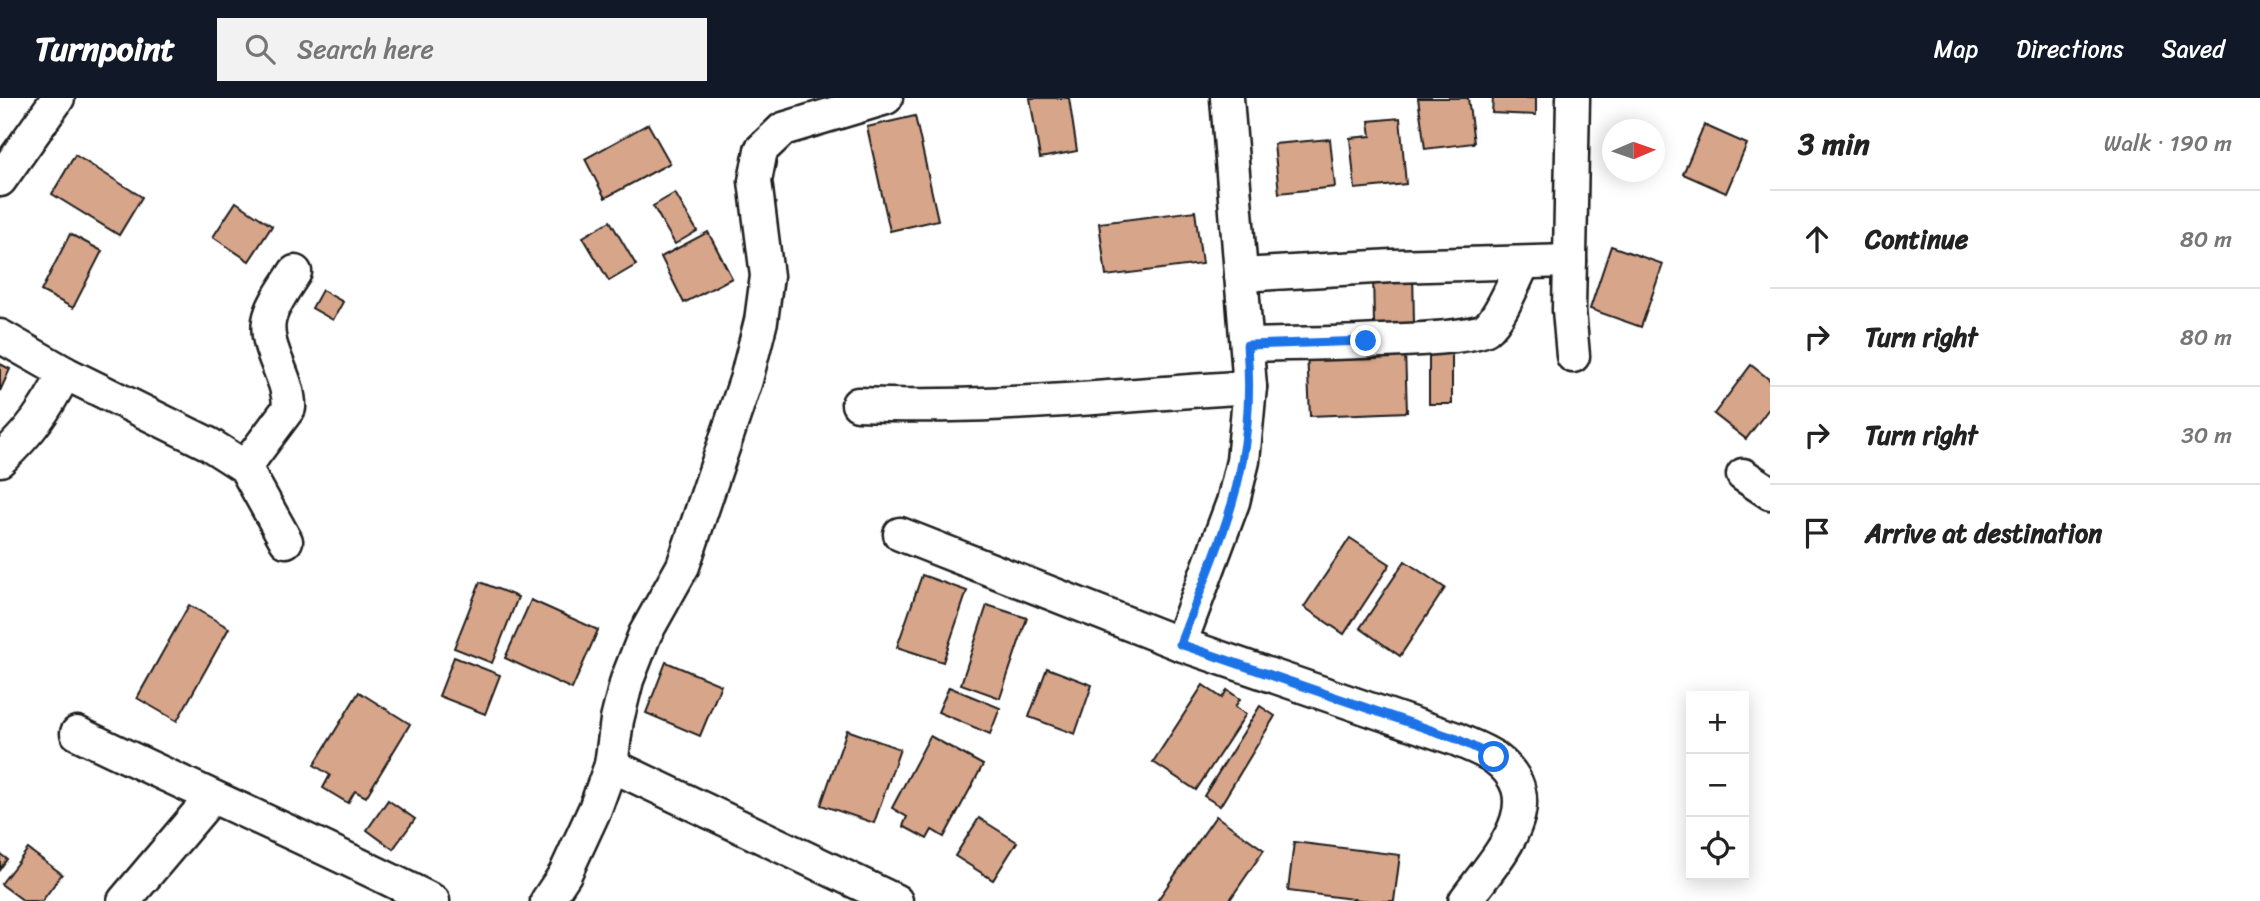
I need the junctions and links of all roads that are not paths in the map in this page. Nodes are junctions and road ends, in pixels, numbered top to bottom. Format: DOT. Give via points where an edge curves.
graph roads {
  1 [pos="58,98"];
  2 [pos="886,98"];
  3 [pos="1227,98"];
  4 [pos="1573,98"];
  5 [pos="0,180"];
  6 [pos="1570,261"];
  7 [pos="1523,264"];
  8 [pos="295,272"];
  9 [pos="1241,275"];
  10 [pos="0,336"];
  11 [pos="1247,345"];
  12 [pos="1573,356"];
  13 [pos="65,373"];
  14 [pos="1250,387"];
  15 [pos="858,404"];
  16 [pos="0,460"];
  17 [pos="245,467"];
  18 [pos="1743,475"];
  19 [pos="1770,493"];
  20 [pos="900,534"];
  21 [pos="286,541"];
  22 [pos="1180,644"];
  23 [pos="77,733"];
  24 [pos="611,765"];
  25 [pos="211,798"];
  26 [pos="124,901"];
  27 [pos="433,901"];
  28 [pos="547,901"];
  29 [pos="896,901"];
  30 [pos="1465,901"];
  1 -- 5 [label="street"];
  2 -- 24 [label="street" via="783,129 761,150 755,181 767,276 761,321 746,380 682,566 645,634 627,680"];
  3 -- 9 [label="street"];
  4 -- 6 [label="street"];
  6 -- 7 [label="street"];
  6 -- 12 [label="street"];
  7 -- 9 [label="street"];
  7 -- 11 [label="street" via="1494,320 1481,333"];
  8 -- 17 [label="street" via="269,322 269,336 290,396 289,408"];
  9 -- 11 [label="street"];
  10 -- 13 [label="street"];
  11 -- 14 [label="street"];
  13 -- 16 [label="street" via="26,436"];
  13 -- 17 [label="street" via="209,444"];
  14 -- 15 [label="street" via="994,405"];
  14 -- 22 [label="street" via="1243,461 1233,502"];
  17 -- 21 [label="street"];
  18 -- 19 [label="street"];
  20 -- 22 [label="street"];
  22 -- 30 [label="street" via="1457,739 1500,762 1517,785 1521,808 1513,834"];
  23 -- 25 [label="street"];
  24 -- 28 [label="street" via="565,874"];
  24 -- 29 [label="street"];
  25 -- 26 [label="street"];
  25 -- 27 [label="street"];
}
